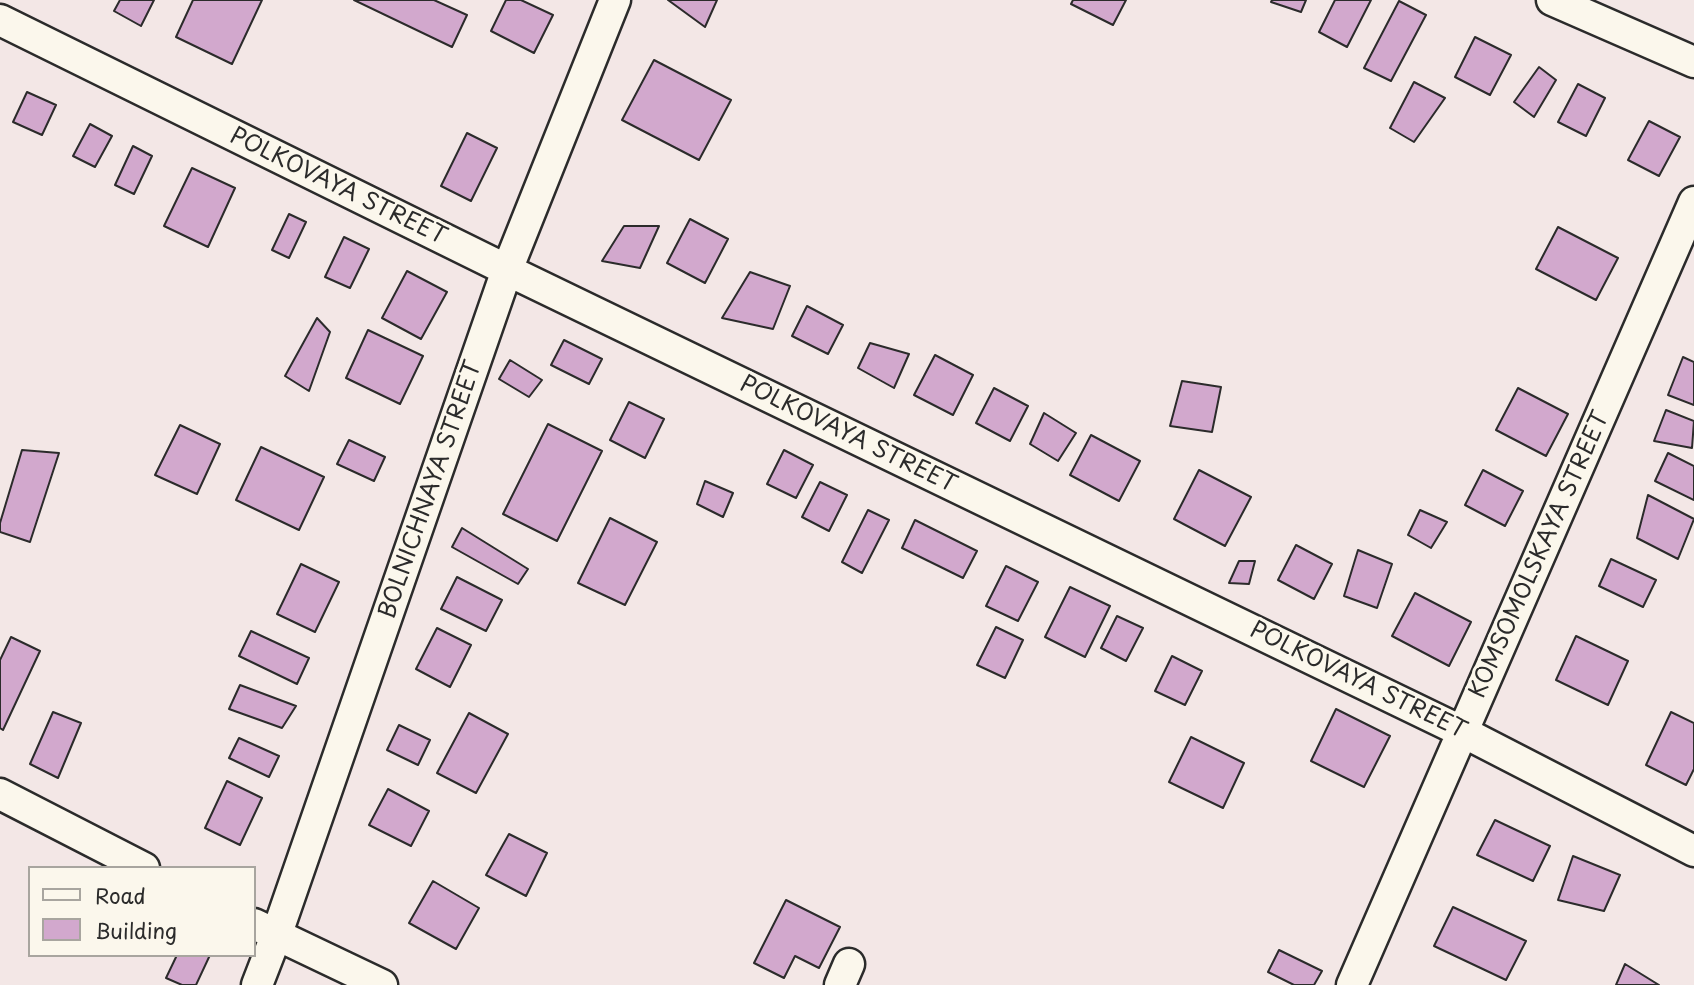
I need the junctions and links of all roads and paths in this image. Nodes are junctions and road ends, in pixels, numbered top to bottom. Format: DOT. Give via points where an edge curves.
graph roads {
  1 [pos="615,0"];
  2 [pos="1552,0"];
  3 [pos="0,20"];
  4 [pos="1694,61"];
  5 [pos="1694,202"];
  6 [pos="507,270"];
  7 [pos="1463,732"];
  8 [pos="0,794"];
  9 [pos="1694,851"];
  10 [pos="140,866"];
  11 [pos="265,930"];
  12 [pos="257,985"];
  13 [pos="382,985"];
  14 [pos="1352,985"];
  1 -- 6 [label="street, BOLNICHNAYA STREET"];
  2 -- 4 [label="street"];
  3 -- 6 [label="street, POLKOVAYA STREET"];
  5 -- 7 [label="street, KOMSOMOLSKAYA STREET"];
  6 -- 7 [label="street, POLKOVAYA STREET"];
  6 -- 11 [label="street, BOLNICHNAYA STREET"];
  7 -- 9 [label="street, POLKOVAYA STREET"];
  7 -- 14 [label="street, KOMSOMOLSKAYA STREET"];
  8 -- 10 [label="street"];
  11 -- 12 [label="street, BOLNICHNAYA STREET"];
  11 -- 13 [label="street"];
}
